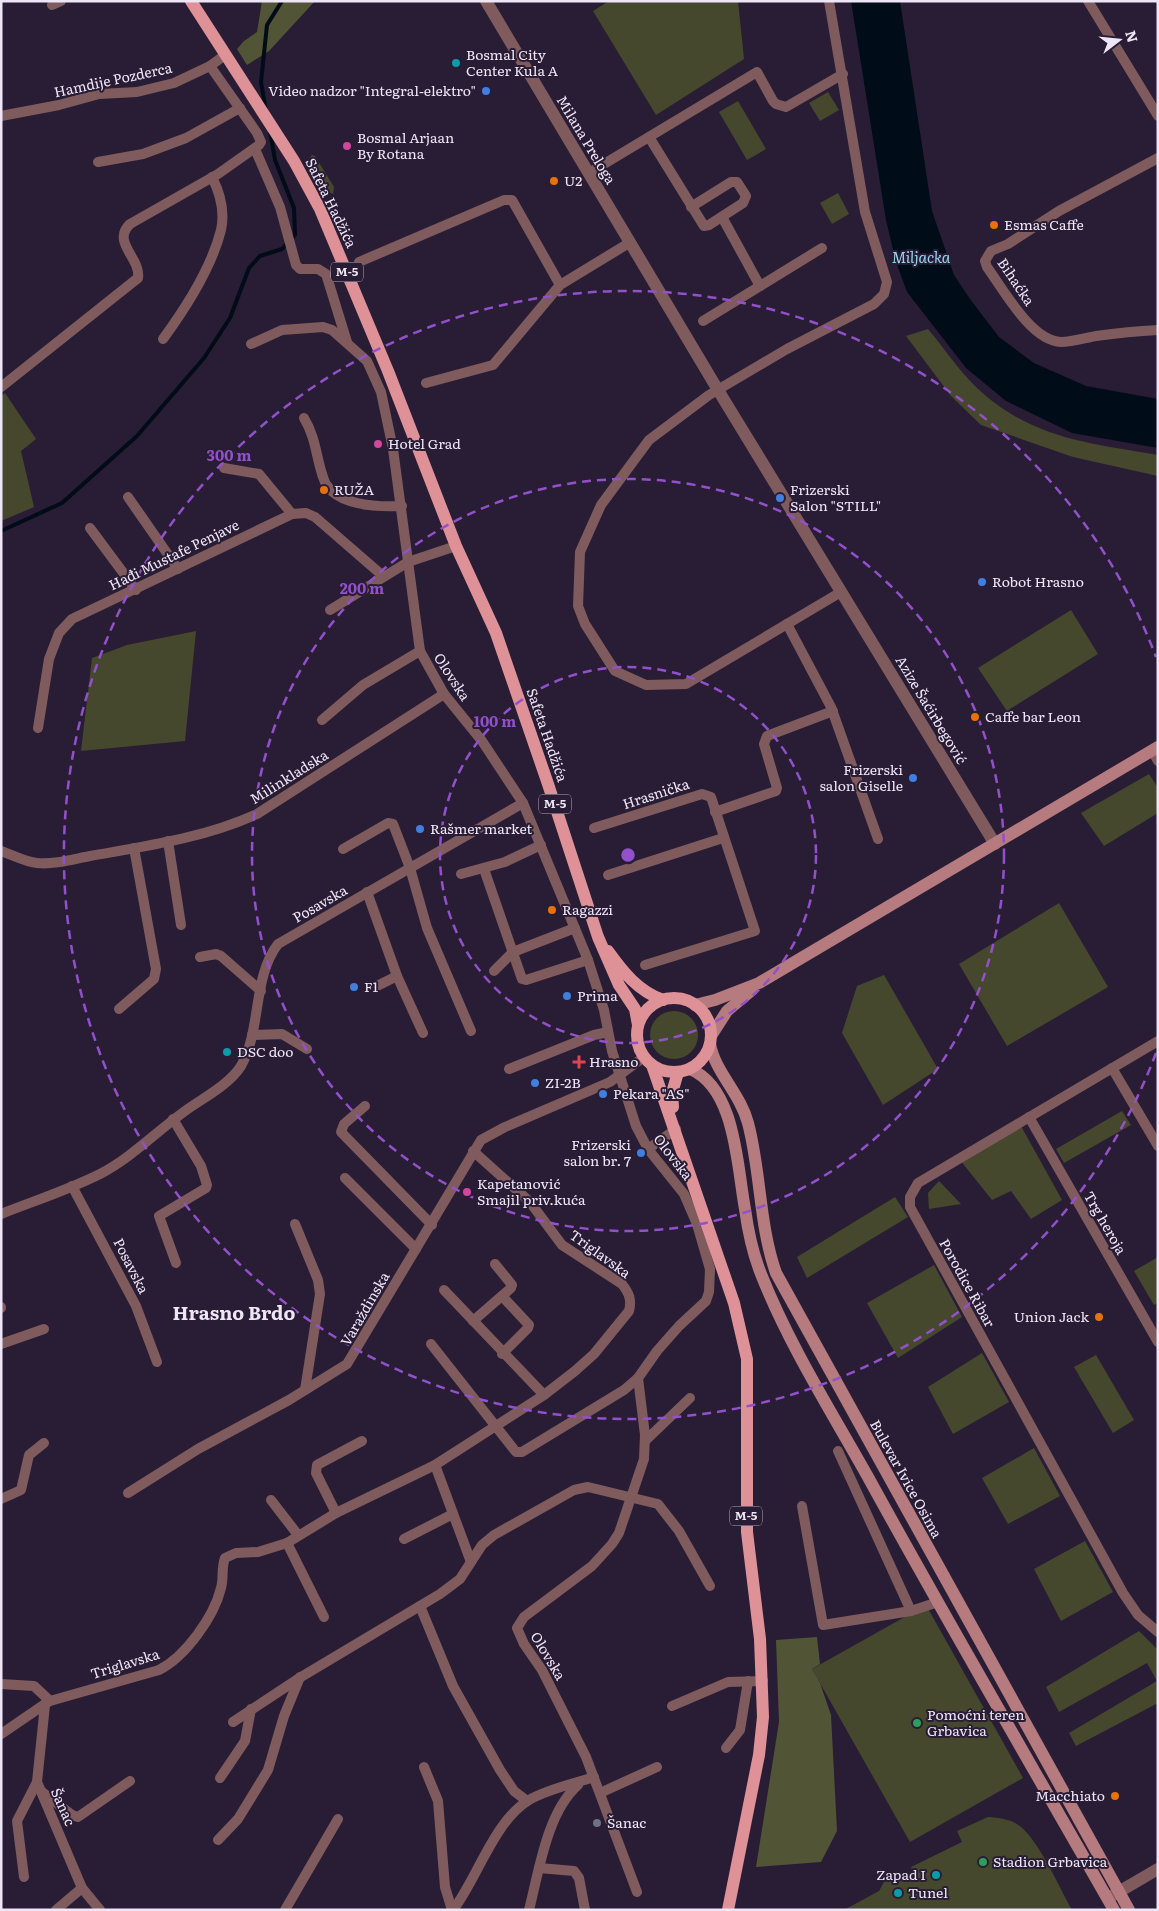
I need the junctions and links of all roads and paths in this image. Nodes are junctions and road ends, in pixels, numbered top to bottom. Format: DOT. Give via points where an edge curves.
graph roads {
  1 [pos="191,1"];
  2 [pos="486,1"];
  3 [pos="829,1"];
  4 [pos="1088,1"];
  5 [pos="225,55"];
  6 [pos="210,66"];
  7 [pos="843,74"];
  8 [pos="240,108"];
  9 [pos="1,116"];
  10 [pos="1158,116"];
  11 [pos="649,137"];
  12 [pos="255,149"];
  13 [pos="1158,158"];
  14 [pos="98,162"];
  15 [pos="589,173"];
  16 [pos="212,177"];
  17 [pos="690,207"];
  18 [pos="722,217"];
  19 [pos="629,243"];
  20 [pos="822,248"];
  21 [pos="359,262"];
  22 [pos="560,285"];
  23 [pos="760,286"];
  24 [pos="703,321"];
  25 [pos="1158,330"];
  26 [pos="163,339"];
  27 [pos="347,343"];
  28 [pos="251,344"];
  29 [pos="426,383"];
  30 [pos="1,387"];
  31 [pos="718,390"];
  32 [pos="304,418"];
  33 [pos="224,468"];
  34 [pos="128,497"];
  35 [pos="402,506"];
  36 [pos="292,514"];
  37 [pos="90,528"];
  38 [pos="456,546"];
  39 [pos="408,562"];
  40 [pos="178,569"];
  41 [pos="383,576"];
  42 [pos="136,590"];
  43 [pos="841,592"];
  44 [pos="330,610"];
  45 [pos="787,624"];
  46 [pos="420,651"];
  47 [pos="444,694"];
  48 [pos="833,712"];
  49 [pos="322,720"];
  50 [pos="38,728"];
  51 [pos="1156,753"];
  52 [pos="523,803"];
  53 [pos="715,812"];
  54 [pos="594,828"];
  55 [pos="723,838"];
  56 [pos="878,839"];
  57 [pos="168,841"];
  58 [pos="541,844"];
  59 [pos="995,844"];
  60 [pos="134,848"];
  61 [pos="343,849"];
  62 [pos="1,851"];
  63 [pos="410,868"];
  64 [pos="484,869"];
  65 [pos="462,874"];
  66 [pos="608,875"];
  67 [pos="367,892"];
  68 [pos="181,925"];
  69 [pos="576,928"];
  70 [pos="598,938"];
  71 [pos="513,952"];
  72 [pos="200,957"];
  73 [pos="588,960"];
  74 [pos="645,965"];
  75 [pos="494,971"];
  76 [pos="397,976"];
  77 [pos="760,983"];
  78 [pos="377,986"];
  79 [pos="261,991"];
  80 [pos="663,1000"];
  81 [pos="695,1005"];
  82 [pos="119,1010"];
  83 [pos="638,1025"];
  84 [pos="472,1031"];
  85 [pos="608,1032"];
  86 [pos="423,1033"];
  87 [pos="252,1035"];
  88 [pos="711,1040"];
  89 [pos="1158,1042"];
  90 [pos="307,1049"];
  91 [pos="648,1061"];
  92 [pos="1112,1068"];
  93 [pos="509,1069"];
  94 [pos="684,1070"];
  95 [pos="620,1076"];
  96 [pos="365,1106"];
  97 [pos="1029,1117"];
  98 [pos="173,1119"];
  99 [pos="676,1129"];
  100 [pos="1158,1146"];
  101 [pos="648,1149"];
  102 [pos="473,1151"];
  103 [pos="345,1178"];
  104 [pos="72,1186"];
  105 [pos="1,1214"];
  106 [pos="295,1224"];
  107 [pos="432,1225"];
  108 [pos="416,1249"];
  109 [pos="176,1263"];
  110 [pos="495,1264"];
  111 [pos="444,1290"];
  112 [pos="502,1296"];
  113 [pos="473,1322"];
  114 [pos="44,1329"];
  115 [pos="1158,1342"];
  116 [pos="1,1344"];
  117 [pos="431,1344"];
  118 [pos="502,1354"];
  119 [pos="157,1362"];
  120 [pos="638,1378"];
  121 [pos="305,1390"];
  122 [pos="544,1396"];
  123 [pos="690,1398"];
  124 [pos="498,1426"];
  125 [pos="362,1441"];
  126 [pos="645,1441"];
  127 [pos="44,1443"];
  128 [pos="838,1451"];
  129 [pos="435,1465"];
  130 [pos="128,1493"];
  131 [pos="1,1499"];
  132 [pos="630,1499"];
  133 [pos="271,1500"];
  134 [pos="802,1506"];
  135 [pos="336,1513"];
  136 [pos="453,1514"];
  137 [pos="298,1536"];
  138 [pos="404,1539"];
  139 [pos="286,1543"];
  140 [pos="471,1562"];
  141 [pos="710,1586"];
  142 [pos="938,1602"];
  143 [pos="420,1606"];
  144 [pos="911,1611"];
  145 [pos="324,1616"];
  146 [pos="1158,1632"];
  147 [pos="301,1676"];
  148 [pos="748,1681"];
  149 [pos="762,1682"];
  150 [pos="1,1684"];
  151 [pos="48,1703"];
  152 [pos="672,1706"];
  153 [pos="251,1709"];
  154 [pos="233,1722"];
  155 [pos="1,1734"];
  156 [pos="726,1748"];
  157 [pos="657,1767"];
  158 [pos="424,1768"];
  159 [pos="594,1777"];
  160 [pos="220,1778"];
  161 [pos="130,1780"];
  162 [pos="582,1781"];
  163 [pos="39,1787"];
  164 [pos="600,1793"];
  165 [pos="527,1801"];
  166 [pos="338,1819"];
  167 [pos="218,1840"];
  168 [pos="540,1868"];
  169 [pos="1158,1869"];
  170 [pos="24,1877"];
  171 [pos="82,1888"];
  172 [pos="637,1892"];
  173 [pos="1114,1900"];
  174 [pos="56,1910"];
  175 [pos="100,1910"];
  176 [pos="285,1910"];
  177 [pos="453,1910"];
  178 [pos="529,1910"];
  179 [pos="585,1910"];
  180 [pos="728,1910"];
  181 [pos="1129,1910"];
  1 -- 5 [label="main road, Safeta Hadžića / M-5"];
  2 -- 15 [label="street, Milana Preloga"];
  3 -- 7 [label="street"];
  4 -- 10 [label="street"];
  5 -- 6 [label="street, Hamdije Pozderca"];
  5 -- 38 [label="main road, Safeta Hadžića / M-5" via="294,161 320,209"];
  6 -- 8 [label="street"];
  6 -- 9 [label="street, Hamdije Pozderca" via="174,83 137,92 99,94 58,106"];
  7 -- 11 [label="street" via="786,107 773,101 757,72"];
  7 -- 31 [label="street" via="865,212 887,282 884,294 874,304"];
  8 -- 12 [label="street" via="261,142"];
  8 -- 14 [label="street" via="186,138 143,154"];
  11 -- 15 [label="street"];
  11 -- 17 [label="street"];
  12 -- 16 [label="street"];
  12 -- 27 [label="street" via="280,207 296,265 300,269 323,270 326,274"];
  13 -- 25 [label="street, Bihaćka" via="991,251 986,260 987,267 1022,316 1047,338 1061,342"];
  15 -- 19 [label="street, Milana Preloga"];
  16 -- 26 [label="street" via="220,193 221,229 186,307"];
  16 -- 30 [label="street" via="125,228 123,241 139,268 138,278"];
  17 -- 18 [label="street" via="704,226"];
  17 -- 18 [label="street" via="735,181 746,196 745,200"];
  18 -- 23 [label="street"];
  19 -- 22 [label="street"];
  19 -- 31 [label="street, Milana Preloga"];
  20 -- 23 [label="street"];
  21 -- 22 [label="street" via="504,200 512,200"];
  22 -- 29 [label="street" via="493,365"];
  23 -- 24 [label="street"];
  27 -- 28 [label="street" via="323,327 282,330"];
  27 -- 35 [label="street" via="367,361 382,392"];
  31 -- 43 [label="street, Azize Šaćirbegović"];
  31 -- 45 [label="street" via="649,440 601,505 580,552 578,606 614,672 646,685 686,684"];
  32 -- 35 [label="street" via="312,434 323,478 330,489 338,496 366,505"];
  33 -- 36 [label="street" via="258,474"];
  34 -- 40 [label="street"];
  35 -- 39 [label="street"];
  36 -- 40 [label="street, Hađi Mustafe Penjave"];
  36 -- 41 [label="street" via="306,513 315,517"];
  37 -- 42 [label="street"];
  38 -- 39 [label="street"];
  38 -- 70 [label="main road, Safeta Hadžića / M-5" via="502,648"];
  39 -- 41 [label="street"];
  39 -- 46 [label="street, Olovska"];
  40 -- 42 [label="street, Hađi Mustafe Penjave"];
  41 -- 44 [label="street"];
  42 -- 50 [label="street, Hađi Mustafe Penjave" via="72,619 59,632 49,658"];
  43 -- 45 [label="street"];
  43 -- 59 [label="street, Azize Šaćirbegović"];
  45 -- 48 [label="street"];
  46 -- 47 [label="street, Olovska"];
  46 -- 49 [label="street, Olovska" via="363,685"];
  47 -- 52 [label="street, Olovska" via="482,741"];
  47 -- 57 [label="street, Milinkladska" via="256,814 230,826"];
  48 -- 53 [label="street" via="767,736 764,744 776,791"];
  48 -- 56 [label="street"];
  51 -- 59 [label="main road"];
  52 -- 58 [label="street, Olovska"];
  52 -- 63 [label="street, Posavska"];
  53 -- 54 [label="street, Hrasnička" via="710,797 702,794"];
  53 -- 55 [label="street, Hrasnička"];
  55 -- 66 [label="street"];
  55 -- 74 [label="street, Hrasnička" via="755,931"];
  57 -- 60 [label="street, Milinkladska"];
  57 -- 68 [label="street"];
  58 -- 64 [label="street"];
  58 -- 69 [label="street, Olovska"];
  59 -- 77 [label="main road"];
  60 -- 62 [label="street, Milinkladska" via="39,864"];
  60 -- 82 [label="street" via="156,969 154,979"];
  61 -- 63 [label="street" via="391,822"];
  63 -- 67 [label="street, Posavska"];
  63 -- 84 [label="street" via="428,928"];
  64 -- 65 [label="street"];
  64 -- 71 [label="street"];
  67 -- 76 [label="street, Posavska"];
  67 -- 79 [label="street, Posavska" via="278,944 269,959"];
  69 -- 71 [label="street"];
  69 -- 73 [label="street, Olovska"];
  70 -- 80 [label="main road, Safeta Hadžića / M-5" via="636,984"];
  70 -- 83 [label="main road, Safeta Hadžića / M-5" via="614,977 634,1009"];
  71 -- 73 [label="street" via="520,976 526,980"];
  71 -- 75 [label="street"];
  72 -- 79 [label="street" via="221,956"];
  73 -- 85 [label="street, Olovska"];
  76 -- 78 [label="street"];
  76 -- 86 [label="street, Posavska"];
  77 -- 81 [label="main road"];
  77 -- 88 [label="main road" via="727,1011"];
  79 -- 87 [label="street, Posavska"];
  80 -- 81 [label="main road, M-5" via="683,999"];
  80 -- 83 [label="main road" via="652,1005"];
  81 -- 88 [label="main road" via="710,1024"];
  83 -- 91 [label="main road, M-5" via="637,1036"];
  85 -- 93 [label="street"];
  85 -- 95 [label="street, Olovska"];
  87 -- 90 [label="street" via="282,1034"];
  87 -- 98 [label="street, Posavska" via="240,1066 226,1082"];
  88 -- 94 [label="main road, M-5" via="705,1055"];
  88 -- 173 [label="main road, Bulevar Ivice Osima" via="716,1063 735,1091 748,1123 766,1236 776,1273"];
  89 -- 92 [label="street, Porodice Ribar"];
  91 -- 94 [label="main road" via="660,1070"];
  91 -- 95 [label="street"];
  91 -- 99 [label="main road, M-5"];
  92 -- 97 [label="street, Porodice Ribar"];
  92 -- 100 [label="street"];
  94 -- 99 [label="main road, M-5" via="672,1093"];
  94 -- 142 [label="main road, Bulevar Ivice Osima" via="707,1079 726,1112 749,1235 768,1292"];
  95 -- 101 [label="street, Olovska" via="636,1126"];
  95 -- 102 [label="street" via="505,1127 481,1140"];
  96 -- 107 [label="street" via="344,1124 341,1132"];
  97 -- 115 [label="street, Trg heroja"];
  97 -- 146 [label="street, Porodice Ribar" via="918,1183 910,1197 910,1206 1123,1593 1138,1615"];
  98 -- 104 [label="street, Posavska" via="126,1158"];
  98 -- 109 [label="street" via="201,1166 207,1185 159,1216"];
  99 -- 101 [label="street"];
  99 -- 149 [label="main road, M-5" via="734,1303 747,1359 747,1532"];
  101 -- 120 [label="street, Olovska" via="684,1194 708,1260 710,1282 701,1307 678,1326"];
  102 -- 107 [label="street, Varaždinska"];
  102 -- 122 [label="street, Triglavska" via="530,1202 562,1245 622,1284 629,1296 629,1310 594,1354"];
  103 -- 108 [label="street"];
  104 -- 105 [label="street, Posavska"];
  104 -- 119 [label="street, Posavska" via="136,1306"];
  106 -- 121 [label="street" via="318,1280 320,1294"];
  107 -- 108 [label="street, Varaždinska"];
  108 -- 121 [label="street, Varaždinska" via="352,1359"];
  110 -- 112 [label="street" via="512,1285"];
  111 -- 113 [label="street"];
  112 -- 113 [label="street"];
  112 -- 118 [label="street" via="529,1325"];
  113 -- 118 [label="street"];
  114 -- 116 [label="street"];
  117 -- 124 [label="street"];
  118 -- 122 [label="street"];
  120 -- 124 [label="street, Olovska" via="624,1390 522,1452 516,1452"];
  120 -- 126 [label="street, Olovska"];
  121 -- 130 [label="street, Varaždinska" via="198,1449"];
  122 -- 124 [label="street, Triglavska"];
  123 -- 126 [label="street"];
  124 -- 129 [label="street, Triglavska"];
  125 -- 135 [label="street" via="317,1465 316,1473"];
  126 -- 132 [label="street, Olovska" via="644,1459"];
  127 -- 131 [label="street" via="29,1454 21,1490"];
  128 -- 144 [label="street"];
  129 -- 135 [label="street, Triglavska"];
  129 -- 136 [label="street"];
  132 -- 140 [label="street" via="588,1487 574,1490 494,1535 482,1545"];
  132 -- 141 [label="street" via="662,1507"];
  132 -- 159 [label="street, Olovska" via="612,1544 569,1585 524,1617 517,1628 570,1724"];
  133 -- 137 [label="street"];
  134 -- 144 [label="street" via="822,1623"];
  135 -- 137 [label="street, Triglavska"];
  136 -- 138 [label="street"];
  136 -- 140 [label="street"];
  137 -- 139 [label="street, Triglavska"];
  139 -- 145 [label="street"];
  139 -- 151 [label="street, Triglavska" via="225,1558 222,1584 212,1613 172,1663 159,1670"];
  140 -- 143 [label="street" via="454,1584"];
  142 -- 144 [label="street"];
  142 -- 173 [label="main road, Bulevar Ivice Osima"];
  143 -- 147 [label="street"];
  143 -- 165 [label="street" via="453,1686 514,1791"];
  147 -- 153 [label="street"];
  147 -- 167 [label="street" via="284,1716 268,1770 238,1819"];
  148 -- 149 [label="street"];
  148 -- 152 [label="street" via="728,1682"];
  148 -- 156 [label="street" via="740,1730"];
  149 -- 180 [label="main road, M-5" via="759,1755"];
  150 -- 151 [label="street" via="34,1686"];
  151 -- 155 [label="street, Triglavska"];
  151 -- 163 [label="street, Šanac"];
  153 -- 154 [label="street"];
  153 -- 160 [label="street" via="245,1741"];
  157 -- 164 [label="street"];
  158 -- 177 [label="street" via="438,1801 444,1887"];
  159 -- 162 [label="street"];
  159 -- 164 [label="street, Olovska"];
  161 -- 163 [label="street" via="78,1817"];
  162 -- 165 [label="street"];
  162 -- 168 [label="street" via="564,1801 546,1841"];
  163 -- 170 [label="street" via="17,1821"];
  163 -- 171 [label="street, Šanac"];
  164 -- 172 [label="street, Olovska"];
  165 -- 177 [label="street" via="493,1841"];
  166 -- 176 [label="street"];
  168 -- 178 [label="street"];
  168 -- 179 [label="street" via="574,1871 579,1878"];
  169 -- 173 [label="street"];
  171 -- 174 [label="street"];
  171 -- 175 [label="street, Šanac"];
  173 -- 181 [label="main road, Bulevar Ivice Osima"];
}
